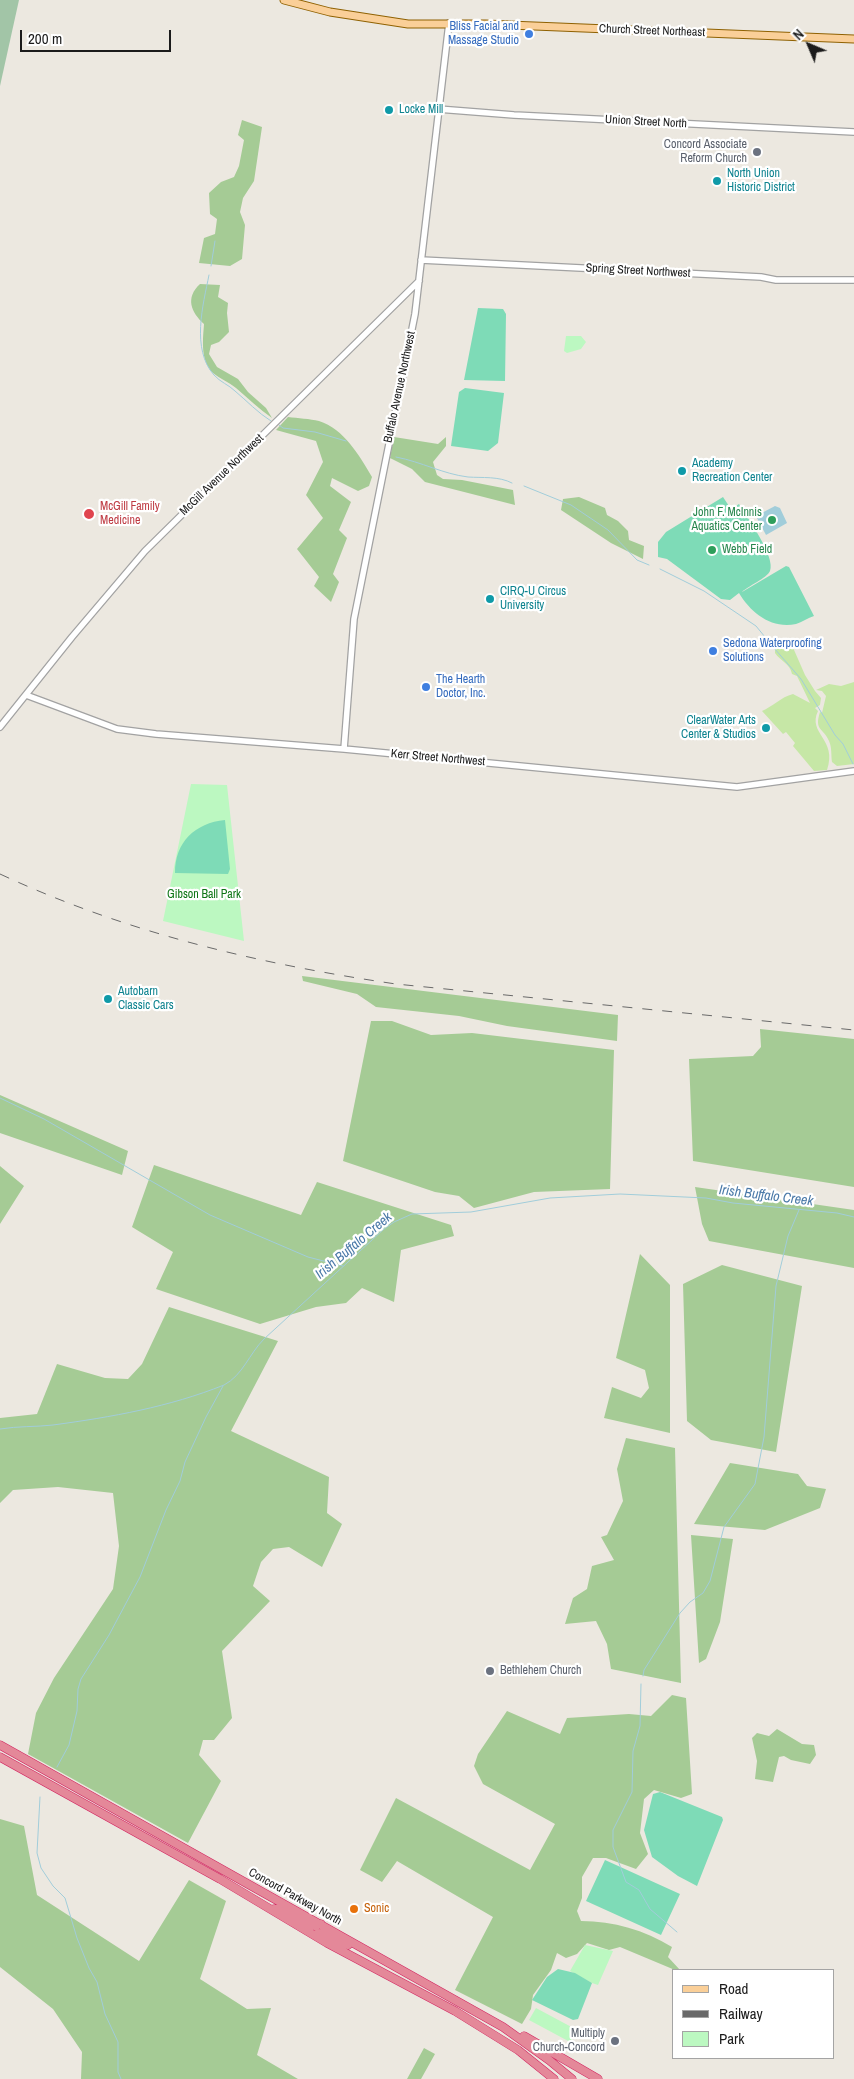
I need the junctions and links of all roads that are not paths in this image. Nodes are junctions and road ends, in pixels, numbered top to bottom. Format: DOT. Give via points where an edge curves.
graph roads {
  1 [pos="284,0"];
  2 [pos="449,24"];
  3 [pos="854,39"];
  4 [pos="438,109"];
  5 [pos="854,132"];
  6 [pos="421,260"];
  7 [pos="854,280"];
  8 [pos="419,281"];
  9 [pos="26,695"];
  10 [pos="0,727"];
  11 [pos="344,749"];
  12 [pos="854,771"];
  13 [pos="0,1745"];
  14 [pos="0,1757"];
  15 [pos="270,1908"];
  16 [pos="321,1924"];
  17 [pos="314,1935"];
  18 [pos="391,1964"];
  19 [pos="435,1988"];
  20 [pos="430,1998"];
  21 [pos="503,2027"];
  22 [pos="554,2079"];
  23 [pos="572,2079"];
  24 [pos="598,2079"];
  1 -- 2 [label="main road, Church Street Northeast" via="381,21"];
  2 -- 3 [label="main road, Church Street Northeast"];
  2 -- 4 [label="street, Buffalo Avenue Northwest"];
  4 -- 5 [label="street, Union Street North"];
  4 -- 6 [label="street, Buffalo Avenue Northwest"];
  6 -- 7 [label="street, Spring Street Northwest" via="776,280"];
  6 -- 8 [label="street, Buffalo Avenue Northwest"];
  8 -- 9 [label="street, McGill Avenue Northwest" via="145,551"];
  8 -- 11 [label="street, Buffalo Avenue Northwest" via="354,619"];
  9 -- 10 [label="street, McGill Avenue Northwest"];
  9 -- 11 [label="street, Kerr Street Northwest" via="124,730"];
  11 -- 12 [label="street, Kerr Street Northwest" via="737,787"];
  13 -- 16 [label="highway, Concord Parkway North"];
  14 -- 15 [label="highway, Concord Parkway North"];
  15 -- 16 [label="highway" via="281,1909 314,1926"];
  15 -- 17 [label="highway, Concord Parkway North"];
  16 -- 18 [label="highway, Concord Parkway North"];
  17 -- 18 [label="highway" via="327,1936"];
  17 -- 20 [label="highway, Concord Parkway North"];
  18 -- 19 [label="highway, Concord Parkway North"];
  19 -- 20 [label="highway"];
  19 -- 21 [label="highway, Concord Parkway North"];
  20 -- 22 [label="highway, Concord Parkway North" via="506,2042"];
  21 -- 23 [label="highway, Concord Parkway North"];
  21 -- 24 [label="highway"];
}
